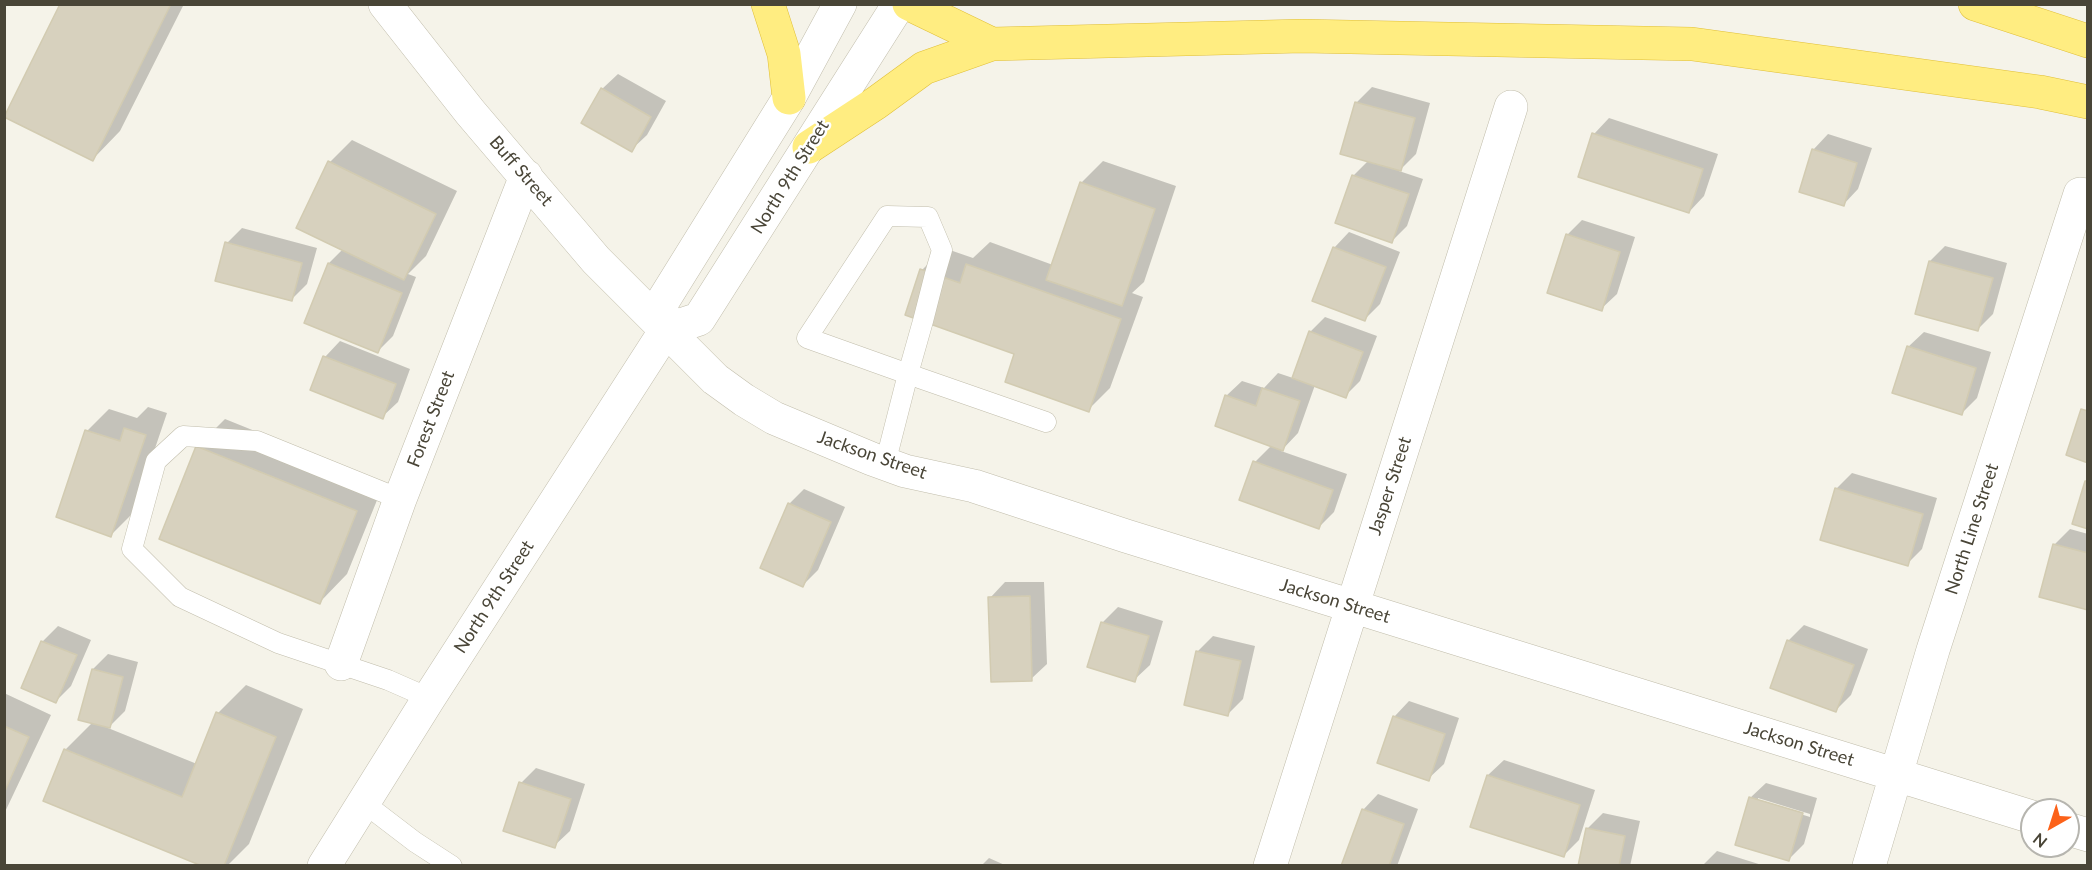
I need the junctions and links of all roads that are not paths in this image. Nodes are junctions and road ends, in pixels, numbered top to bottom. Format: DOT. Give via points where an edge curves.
graph roads {
  1 [pos="385,4"];
  2 [pos="768,4"];
  3 [pos="840,4"];
  4 [pos="899,4"];
  5 [pos="909,4"];
  6 [pos="1975,4"];
  7 [pos="2088,41"];
  8 [pos="992,44"];
  9 [pos="789,98"];
  10 [pos="2088,102"];
  11 [pos="1511,107"];
  12 [pos="809,147"];
  13 [pos="526,177"];
  14 [pos="2084,194"];
  15 [pos="666,330"];
  16 [pos="908,375"];
  17 [pos="1046,422"];
  18 [pos="885,464"];
  19 [pos="399,499"];
  20 [pos="1352,606"];
  21 [pos="340,664"];
  22 [pos="429,698"];
  23 [pos="1897,774"];
  24 [pos="364,803"];
  25 [pos="2020,813"];
  26 [pos="324,866"];
  27 [pos="452,866"];
  28 [pos="1270,866"];
  29 [pos="1869,866"];
  1 -- 13 [label="street, Buff Street"];
  2 -- 9 [label="highway" via="784,54"];
  3 -- 9 [label="street"];
  4 -- 12 [label="street, North 9th Street"];
  5 -- 8 [label="highway"];
  6 -- 7 [label="highway"];
  8 -- 10 [label="highway" via="1302,36 1692,44"];
  8 -- 12 [label="highway" via="924,68"];
  9 -- 15 [label="street" via="660,304"];
  11 -- 20 [label="street, Jasper Street"];
  12 -- 15 [label="street, North 9th Street" via="699,319"];
  13 -- 15 [label="street, Buff Street" via="596,260"];
  13 -- 19 [label="street, Forest Street"];
  14 -- 23 [label="street, North Line Street" via="1936,639"];
  15 -- 18 [label="street, Jackson Street" via="715,379 744,400 774,418"];
  15 -- 22 [label="street, North 9th Street"];
  16 -- 16 [label="lane" via="807,338 887,216 928,217 942,250"];
  16 -- 17 [label="lane"];
  16 -- 18 [label="lane"];
  18 -- 20 [label="street, Jackson Street" via="974,486"];
  19 -- 21 [label="street, Forest Street"];
  19 -- 21 [label="lane" via="257,441 183,435 156,461 132,549 180,597 278,643"];
  20 -- 23 [label="street, Jackson Street"];
  20 -- 28 [label="street, Jasper Street"];
  21 -- 22 [label="lane"];
  22 -- 24 [label="street, North 9th Street"];
  23 -- 25 [label="street, Jackson Street"];
  23 -- 29 [label="street, North Line Street"];
  24 -- 26 [label="street, North 9th Street"];
  24 -- 27 [label="lane"];
}
